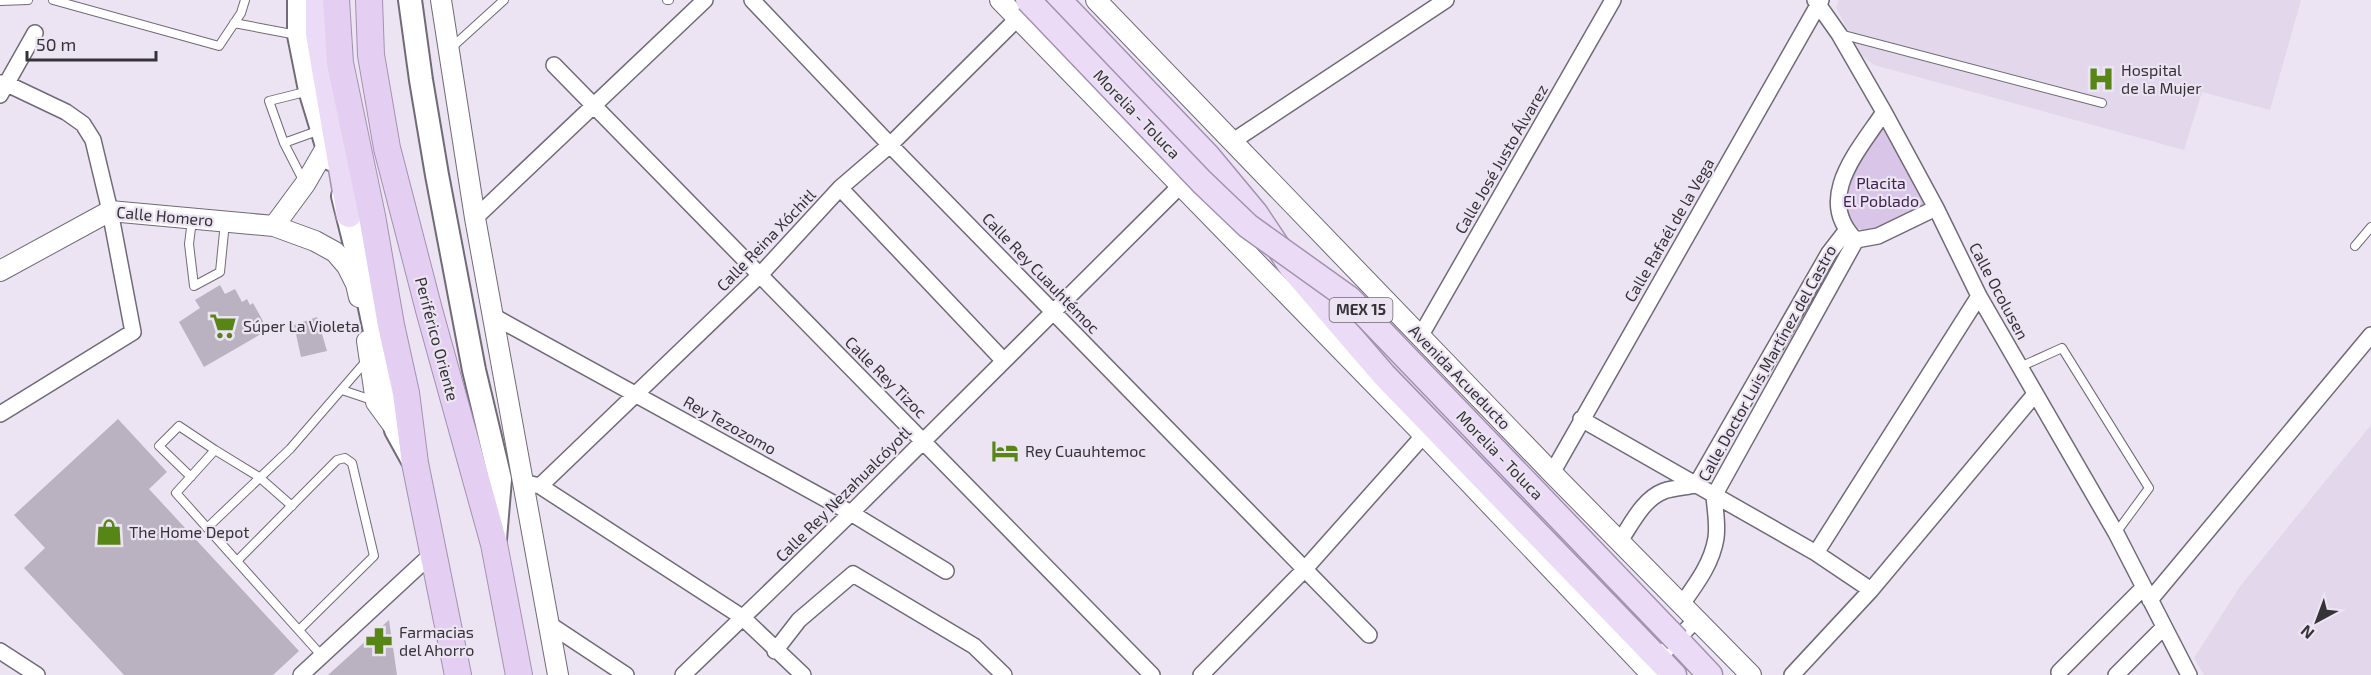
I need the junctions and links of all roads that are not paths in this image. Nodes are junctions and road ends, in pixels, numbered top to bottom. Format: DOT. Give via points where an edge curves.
graph roads {
  1 [pos="28,0"];
  2 [pos="52,0"];
  3 [pos="244,0"];
  4 [pos="299,0"];
  5 [pos="318,0"];
  6 [pos="336,0"];
  7 [pos="369,0"];
  8 [pos="410,0"];
  9 [pos="441,0"];
  10 [pos="504,0"];
  11 [pos="705,0"];
  12 [pos="752,0"];
  13 [pos="1000,0"];
  14 [pos="1059,0"];
  15 [pos="1096,0"];
  16 [pos="1446,0"];
  17 [pos="1613,0"];
  18 [pos="0,1"];
  19 [pos="1818,2"];
  20 [pos="1023,9"];
  21 [pos="234,23"];
  22 [pos="35,33"];
  23 [pos="1839,34"];
  24 [pos="299,35"];
  25 [pos="449,50"];
  26 [pos="554,64"];
  27 [pos="2,87"];
  28 [pos="310,90"];
  29 [pos="2102,103"];
  30 [pos="594,106"];
  31 [pos="1884,112"];
  32 [pos="324,138"];
  33 [pos="1233,141"];
  34 [pos="284,142"];
  35 [pos="890,145"];
  36 [pos="305,184"];
  37 [pos="1180,186"];
  38 [pos="840,188"];
  39 [pos="1936,208"];
  40 [pos="110,211"];
  41 [pos="349,215"];
  42 [pos="475,218"];
  43 [pos="192,219"];
  44 [pos="225,222"];
  45 [pos="274,226"];
  46 [pos="2371,227"];
  47 [pos="1851,236"];
  48 [pos="2355,246"];
  49 [pos="0,271"];
  50 [pos="760,275"];
  51 [pos="1979,296"];
  52 [pos="1054,312"];
  53 [pos="493,316"];
  54 [pos="2371,334"];
  55 [pos="1421,335"];
  56 [pos="370,357"];
  57 [pos="1004,360"];
  58 [pos="2020,367"];
  59 [pos="342,390"];
  60 [pos="2035,393"];
  61 [pos="635,394"];
  62 [pos="376,402"];
  63 [pos="0,414"];
  64 [pos="512,418"];
  65 [pos="1581,419"];
  66 [pos="396,430"];
  67 [pos="1424,435"];
  68 [pos="923,440"];
  69 [pos="215,450"];
  70 [pos="415,463"];
  71 [pos="1552,473"];
  72 [pos="190,477"];
  73 [pos="259,477"];
  74 [pos="500,479"];
  75 [pos="531,484"];
  76 [pos="1696,485"];
  77 [pos="1714,496"];
  78 [pos="292,506"];
  79 [pos="851,513"];
  80 [pos="207,528"];
  81 [pos="2116,533"];
  82 [pos="1620,541"];
  83 [pos="494,544"];
  84 [pos="1816,553"];
  85 [pos="433,554"];
  86 [pos="237,561"];
  87 [pos="1304,570"];
  88 [pos="946,572"];
  89 [pos="1871,590"];
  90 [pos="2147,593"];
  91 [pos="1682,604"];
  92 [pos="742,617"];
  93 [pos="1697,620"];
  94 [pos="549,624"];
  95 [pos="2164,627"];
  96 [pos="299,630"];
  97 [pos="1369,635"];
  98 [pos="1677,640"];
  99 [pos="0,651"];
  100 [pos="775,651"];
  101 [pos="321,655"];
  102 [pos="1654,671"];
  103 [pos="2059,672"];
  104 [pos="999,673"];
  105 [pos="37,675"];
  106 [pos="301,675"];
  107 [pos="458,675"];
  108 [pos="519,675"];
  109 [pos="558,675"];
  110 [pos="626,675"];
  111 [pos="683,675"];
  112 [pos="803,675"];
  113 [pos="1152,675"];
  114 [pos="1201,675"];
  115 [pos="1710,675"];
  116 [pos="1751,675"];
  117 [pos="1792,675"];
  118 [pos="2116,675"];
  119 [pos="2189,675"];
  1 -- 18 [label="lane"];
  2 -- 21 [label="lane" via="219,46"];
  3 -- 21 [label="lane"];
  4 -- 24 [label="main road"];
  5 -- 41 [label="main road" via="318,34"];
  6 -- 70 [label="highway" via="340,63 406,393"];
  7 -- 83 [label="highway, Periférico Oriente" via="371,55 387,148"];
  8 -- 74 [label="main road" via="437,175 474,369"];
  9 -- 25 [label="street"];
  10 -- 25 [label="lane"];
  11 -- 30 [label="street"];
  12 -- 35 [label="street, Calle Rey Cuauhtémoc"];
  13 -- 20 [label="street"];
  14 -- 102 [label="main road, Morelia - Toluca / MEX 15, bridge" via="1207,155 1256,214 1292,268 1384,375"];
  15 -- 33 [label="street, Avenida Acueducto"];
  16 -- 33 [label="street"];
  17 -- 55 [label="street, Calle José Justo Álvarez"];
  19 -- 23 [label="street, Calle Ocolusen"];
  19 -- 65 [label="street, Calle Rafaél de la Vega"];
  20 -- 35 [label="street, Calle Reina Xóchitl"];
  20 -- 37 [label="street"];
  20 -- 98 [label="main road, Morelia - Toluca / MEX 15, bridge" via="1248,226 1350,299"];
  21 -- 24 [label="lane"];
  22 -- 27 [label="street"];
  23 -- 29 [label="lane"];
  23 -- 31 [label="street, Calle Ocolusen"];
  24 -- 28 [label="main road"];
  25 -- 42 [label="street"];
  26 -- 30 [label="street, Calle Rey Tizoc"];
  27 -- 40 [label="street" via="66,112 83,124 93,140"];
  28 -- 32 [label="main road"];
  28 -- 34 [label="lane" via="269,102"];
  30 -- 42 [label="street"];
  30 -- 50 [label="street, Calle Rey Tizoc"];
  31 -- 39 [label="street, Calle Ocolusen"];
  31 -- 47 [label="street" via="1846,170 1841,185 1839,214"];
  32 -- 34 [label="lane"];
  32 -- 36 [label="street"];
  32 -- 41 [label="main road"];
  33 -- 55 [label="street, Avenida Acueducto"];
  34 -- 36 [label="lane"];
  35 -- 38 [label="street, Calle Reina Xóchitl"];
  35 -- 52 [label="street, Calle Rey Cuauhtémoc"];
  36 -- 45 [label="street"];
  37 -- 52 [label="street, Calle Rey Nezahualcóyotl"];
  37 -- 67 [label="street"];
  38 -- 50 [label="street, Calle Reina Xóchitl"];
  38 -- 57 [label="street"];
  39 -- 47 [label="street" via="1878,236"];
  39 -- 51 [label="street, Calle Ocolusen"];
  40 -- 43 [label="street, Calle Homero"];
  40 -- 49 [label="street, Calle Homero"];
  40 -- 63 [label="street" via="133,333"];
  41 -- 66 [label="main road"];
  42 -- 53 [label="street"];
  43 -- 44 [label="street, Calle Homero"];
  43 -- 44 [label="lane" via="189,244 194,286 220,272"];
  44 -- 45 [label="street, Calle Homero"];
  45 -- 56 [label="street, Calle Homero" via="315,241 335,252 347,266 356,284"];
  46 -- 48 [label="lane"];
  47 -- 76 [label="street, Calle Doctor Luis Martínez del Castro" via="1829,253"];
  47 -- 77 [label="street, Calle Doctor Luis Martínez del Castro"];
  50 -- 61 [label="street, Calle Reina Xóchitl"];
  50 -- 68 [label="street, Calle Rey Tizoc"];
  51 -- 58 [label="street, Calle Ocolusen"];
  51 -- 84 [label="street"];
  52 -- 57 [label="street, Calle Rey Nezahualcóyotl"];
  52 -- 87 [label="street, Calle Rey Cuauhtémoc"];
  53 -- 61 [label="street, Rey Tezozomo"];
  53 -- 64 [label="street"];
  54 -- 90 [label="street"];
  55 -- 71 [label="street, Avenida Acueducto"];
  56 -- 59 [label="lane"];
  56 -- 62 [label="street, Calle Homero"];
  57 -- 68 [label="street, Calle Rey Nezahualcóyotl"];
  58 -- 60 [label="street, Calle Ocolusen"];
  58 -- 81 [label="lane" via="2062,348 2149,488"];
  59 -- 62 [label="lane"];
  59 -- 73 [label="lane"];
  60 -- 81 [label="street, Calle Ocolusen"];
  60 -- 89 [label="street"];
  61 -- 75 [label="street, Calle Reina Xóchitl"];
  61 -- 79 [label="street, Rey Tezozomo"];
  62 -- 66 [label="street, Calle Homero"];
  64 -- 74 [label="street"];
  64 -- 75 [label="street"];
  65 -- 71 [label="street, Calle Rafaél de la Vega"];
  65 -- 76 [label="street"];
  66 -- 70 [label="main road"];
  67 -- 87 [label="street"];
  67 -- 102 [label="street"];
  68 -- 79 [label="street, Calle Rey Nezahualcóyotl"];
  68 -- 113 [label="street, Calle Rey Tizoc"];
  69 -- 72 [label="lane"];
  69 -- 72 [label="lane" via="179,426 159,446"];
  69 -- 73 [label="lane"];
  70 -- 85 [label="highway"];
  71 -- 82 [label="street, Avenida Acueducto"];
  72 -- 80 [label="lane" via="176,493"];
  73 -- 78 [label="lane"];
  73 -- 80 [label="lane"];
  74 -- 83 [label="main road"];
  75 -- 92 [label="street"];
  75 -- 94 [label="street"];
  76 -- 77 [label="street"];
  76 -- 82 [label="street, Calle Doctor Luis Martínez del Castro" via="1653,497"];
  77 -- 84 [label="street"];
  77 -- 91 [label="street, Calle Doctor Luis Martínez del Castro" via="1716,536 1712,554"];
  78 -- 86 [label="lane"];
  78 -- 96 [label="lane" via="337,460 345,458 352,463 374,556"];
  79 -- 88 [label="street, Rey Tezozomo"];
  79 -- 92 [label="street, Calle Rey Nezahualcóyotl"];
  80 -- 86 [label="lane"];
  81 -- 90 [label="street, Calle Ocolusen"];
  82 -- 91 [label="street, Avenida Acueducto"];
  83 -- 108 [label="highway, Periférico Oriente"];
  84 -- 89 [label="street"];
  85 -- 101 [label="street"];
  85 -- 107 [label="highway"];
  86 -- 96 [label="lane"];
  87 -- 97 [label="street, Calle Rey Cuauhtémoc"];
  87 -- 114 [label="street"];
  89 -- 117 [label="street"];
  90 -- 95 [label="street, Calle Ocolusen"];
  90 -- 103 [label="street"];
  91 -- 93 [label="street, Avenida Acueducto"];
  92 -- 100 [label="street"];
  92 -- 111 [label="street, Calle Rey Nezahualcóyotl"];
  93 -- 98 [label="street"];
  93 -- 116 [label="street, Avenida Acueducto"];
  94 -- 109 [label="street"];
  94 -- 110 [label="street"];
  95 -- 118 [label="street"];
  95 -- 119 [label="street, Calle Ocolusen"];
  96 -- 101 [label="lane"];
  98 -- 102 [label="street"];
  98 -- 115 [label="main road, Morelia - Toluca / MEX 15"];
  99 -- 105 [label="street"];
  100 -- 104 [label="street" via="799,620 853,574 974,646"];
  100 -- 112 [label="street"];
  101 -- 106 [label="street"];
}
